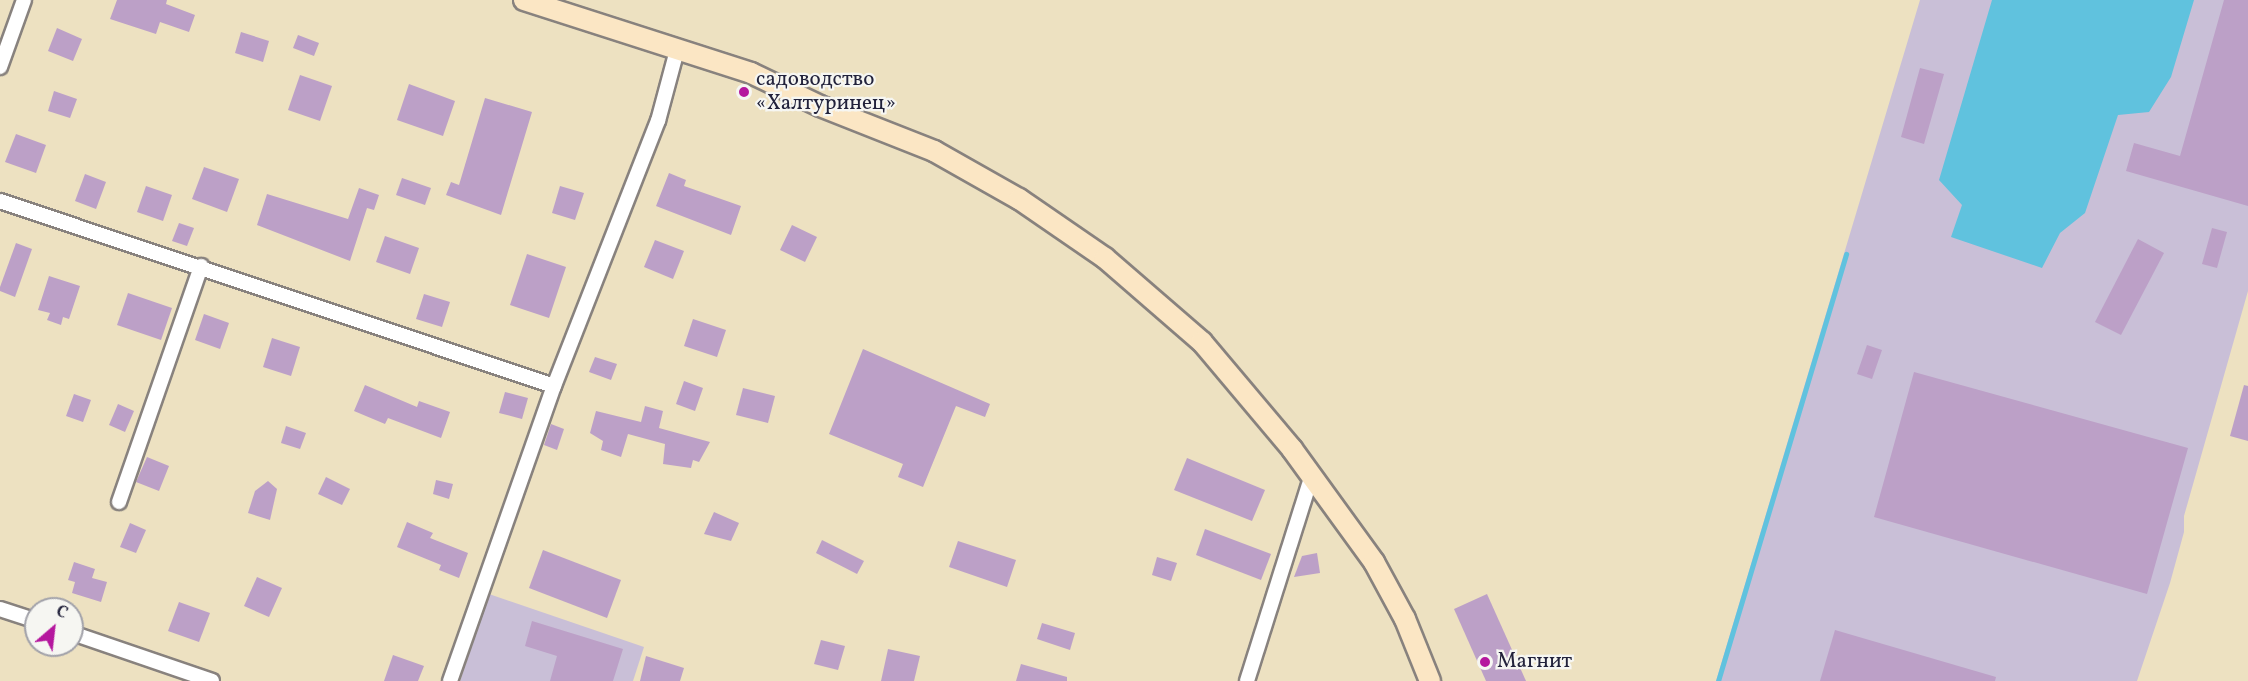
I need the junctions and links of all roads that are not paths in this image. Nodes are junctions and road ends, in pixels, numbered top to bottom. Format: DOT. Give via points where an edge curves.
graph roads {
  1 [pos="24,0"];
  2 [pos="524,0"];
  3 [pos="677,50"];
  4 [pos="0,67"];
  5 [pos="0,201"];
  6 [pos="201,266"];
  7 [pos="554,386"];
  8 [pos="1312,475"];
  9 [pos="119,502"];
  10 [pos="0,609"];
  11 [pos="24,617"];
  12 [pos="84,637"];
  13 [pos="212,681"];
  14 [pos="450,681"];
  15 [pos="1247,681"];
  16 [pos="1430,681"];
  1 -- 4 [label="street"];
  2 -- 3 [label="main road"];
  3 -- 7 [label="street" via="658,121"];
  3 -- 8 [label="main road" via="751,73 820,106 934,151 1061,228 1105,258 1202,342 1259,406"];
  5 -- 6 [label="street"];
  6 -- 7 [label="street"];
  6 -- 9 [label="street"];
  7 -- 14 [label="street"];
  8 -- 15 [label="street"];
  8 -- 16 [label="main road" via="1374,562 1405,619"];
  10 -- 11 [label="street"];
  12 -- 13 [label="street"];
}
